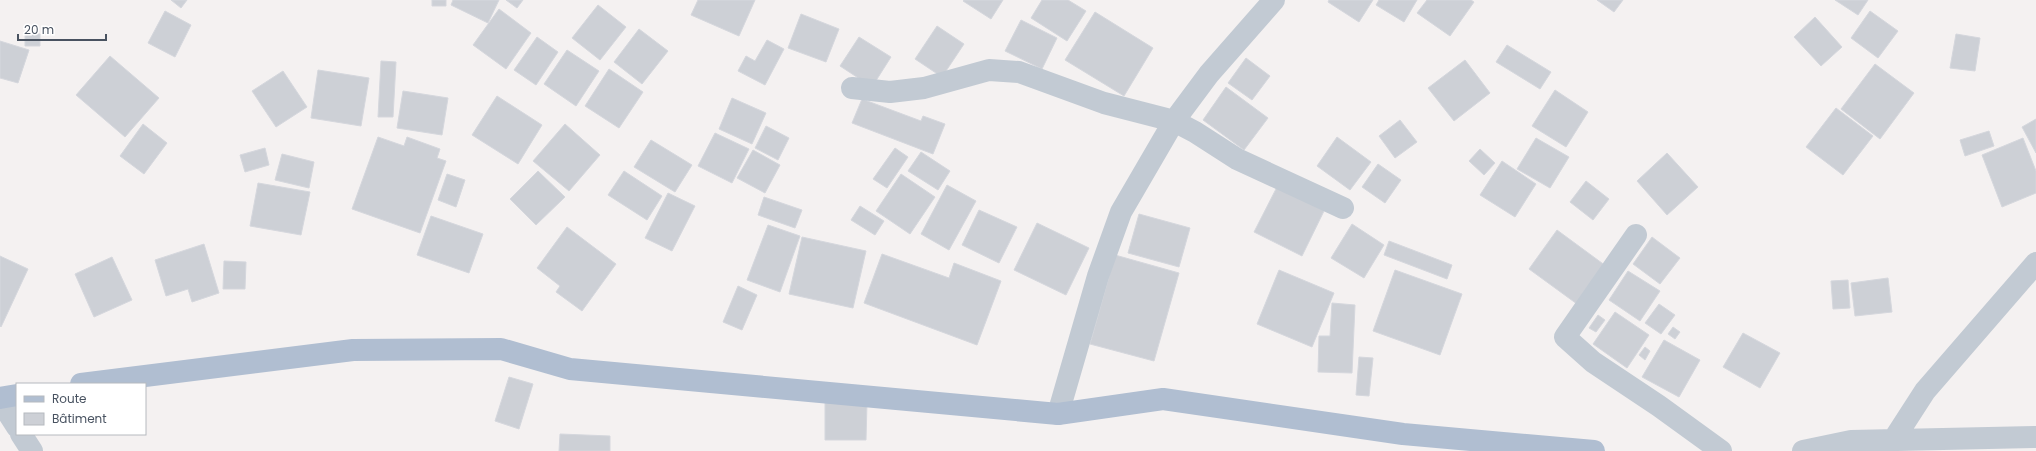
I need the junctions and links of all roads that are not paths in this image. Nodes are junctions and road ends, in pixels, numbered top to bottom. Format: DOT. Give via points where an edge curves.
graph roads {
  1 [pos="1274,0"];
  2 [pos="852,88"];
  3 [pos="1174,121"];
  4 [pos="1343,208"];
  5 [pos="1636,235"];
  6 [pos="2036,263"];
  7 [pos="89,383"];
  8 [pos="16,395"];
  9 [pos="0,399"];
  10 [pos="1058,414"];
  11 [pos="16,425"];
  12 [pos="22,435"];
  13 [pos="2036,437"];
  14 [pos="1894,439"];
  15 [pos="32,451"];
  16 [pos="1594,451"];
  17 [pos="1721,451"];
  18 [pos="1803,451"];
  1 -- 3 [label="street" via="1209,74"];
  2 -- 3 [label="street" via="890,92 924,88 989,70 1019,72 1104,103"];
  3 -- 4 [label="street" via="1237,159"];
  3 -- 10 [label="street" via="1121,212 1098,276"];
  5 -- 17 [label="street" via="1565,337 1593,362"];
  6 -- 14 [label="street" via="1925,391"];
  7 -- 10 [label="main road" via="353,350 501,349 570,369"];
  8 -- 9 [label="main road"];
  9 -- 11 [label="street"];
  10 -- 16 [label="main road" via="1163,399 1403,434"];
  12 -- 15 [label="street"];
  13 -- 14 [label="street"];
  14 -- 18 [label="street" via="1851,441"];
}
